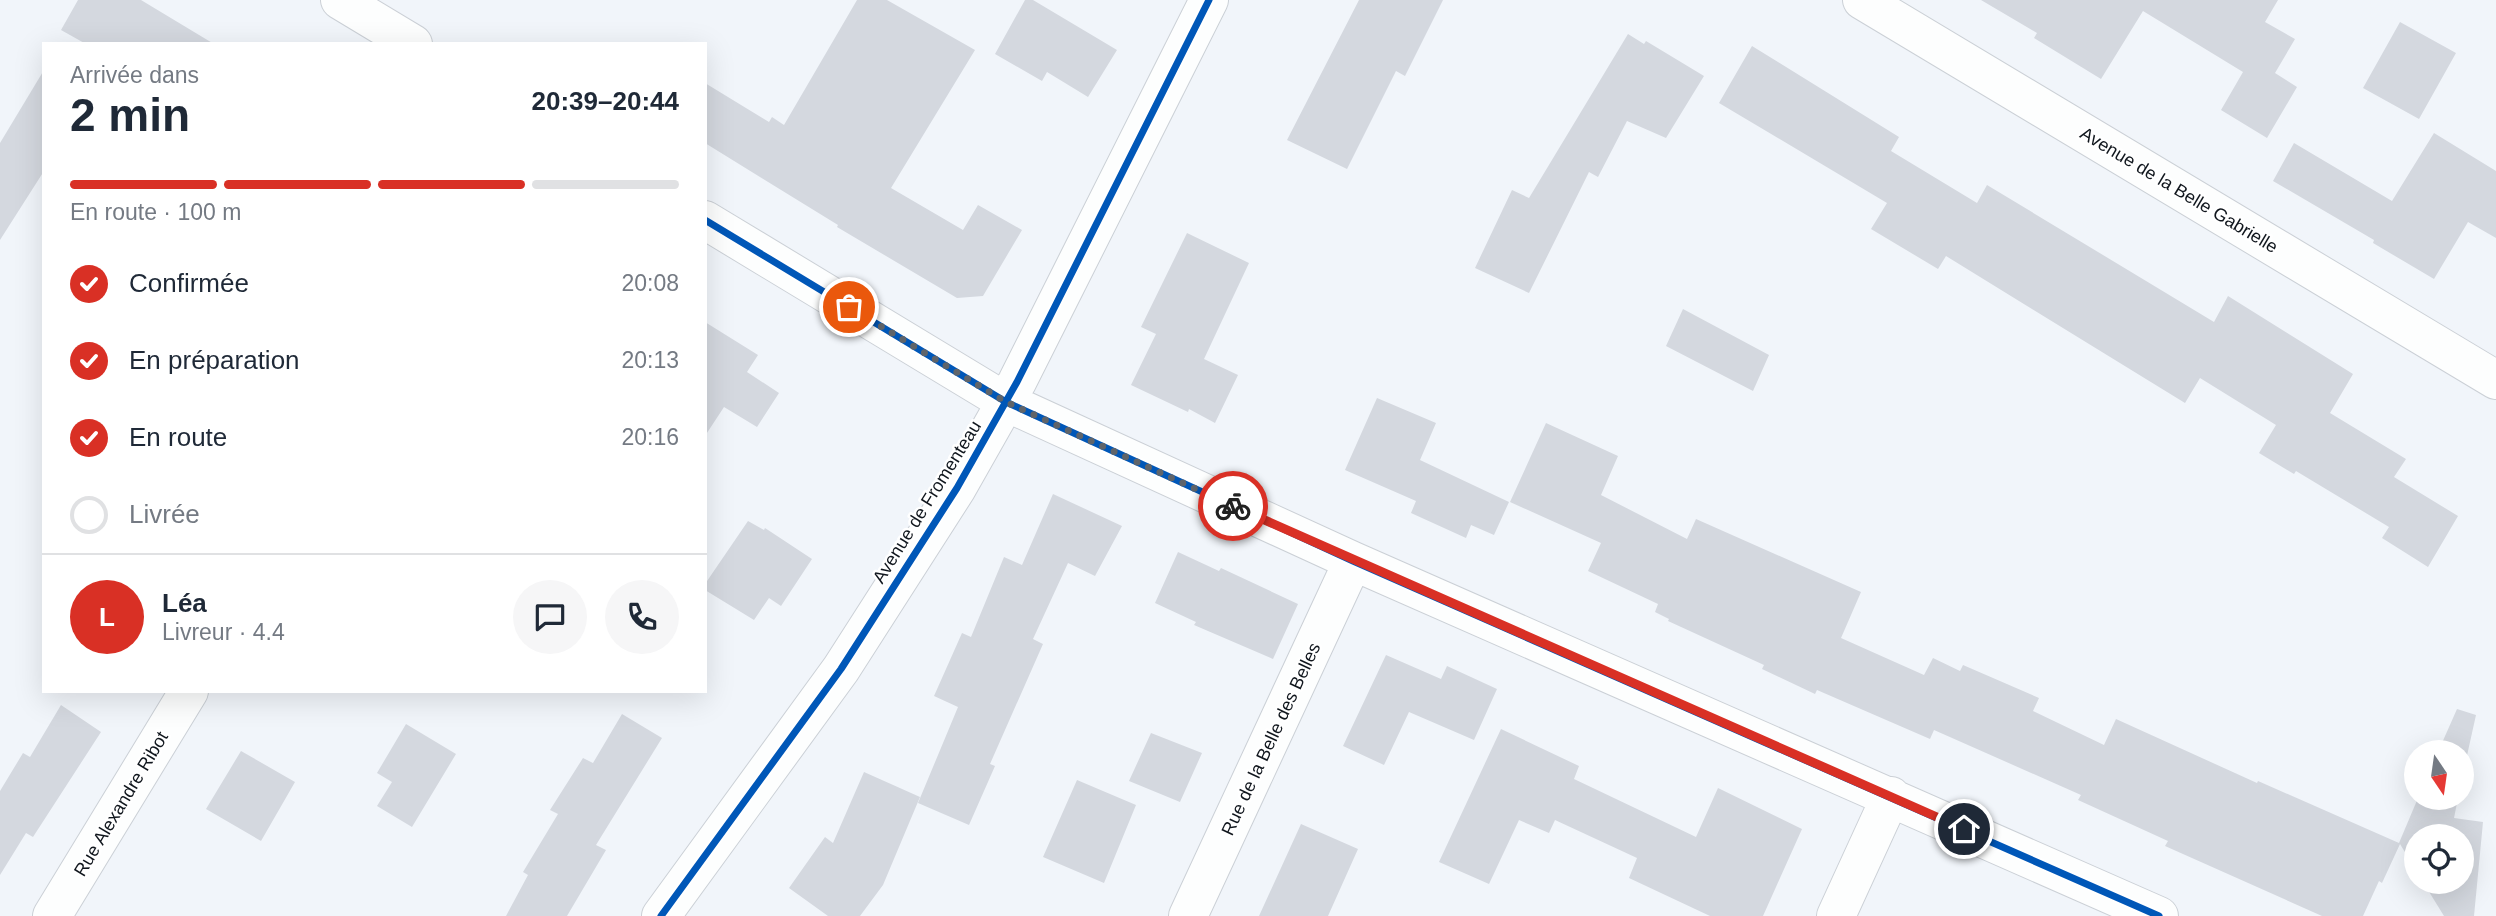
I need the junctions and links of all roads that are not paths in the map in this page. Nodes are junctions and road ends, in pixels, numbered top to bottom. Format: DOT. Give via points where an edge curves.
graph roads {
  1 [pos="340,0"];
  2 [pos="1209,0"];
  3 [pos="1862,0"];
  4 [pos="410,42"];
  5 [pos="707,221"];
  6 [pos="2496,380"];
  7 [pos="1006,402"];
  8 [pos="1353,561"];
  9 [pos="188,693"];
  10 [pos="1891,796"];
  11 [pos="52,916"];
  12 [pos="661,916"];
  13 [pos="1188,916"];
  14 [pos="1836,916"];
  15 [pos="2159,916"];
  1 -- 4 [label="street"];
  2 -- 7 [label="street, Avenue de Fromenteau"];
  3 -- 6 [label="street, Avenue de la Belle Gabrielle"];
  5 -- 7 [label="street"];
  7 -- 8 [label="street"];
  7 -- 12 [label="street, Avenue de Fromenteau" via="957,488 841,669"];
  8 -- 10 [label="street"];
  8 -- 13 [label="street, Rue de la Belle des Belles"];
  9 -- 11 [label="street, Rue Alexandre Ribot"];
  10 -- 14 [label="street"];
  10 -- 15 [label="street"];
}
